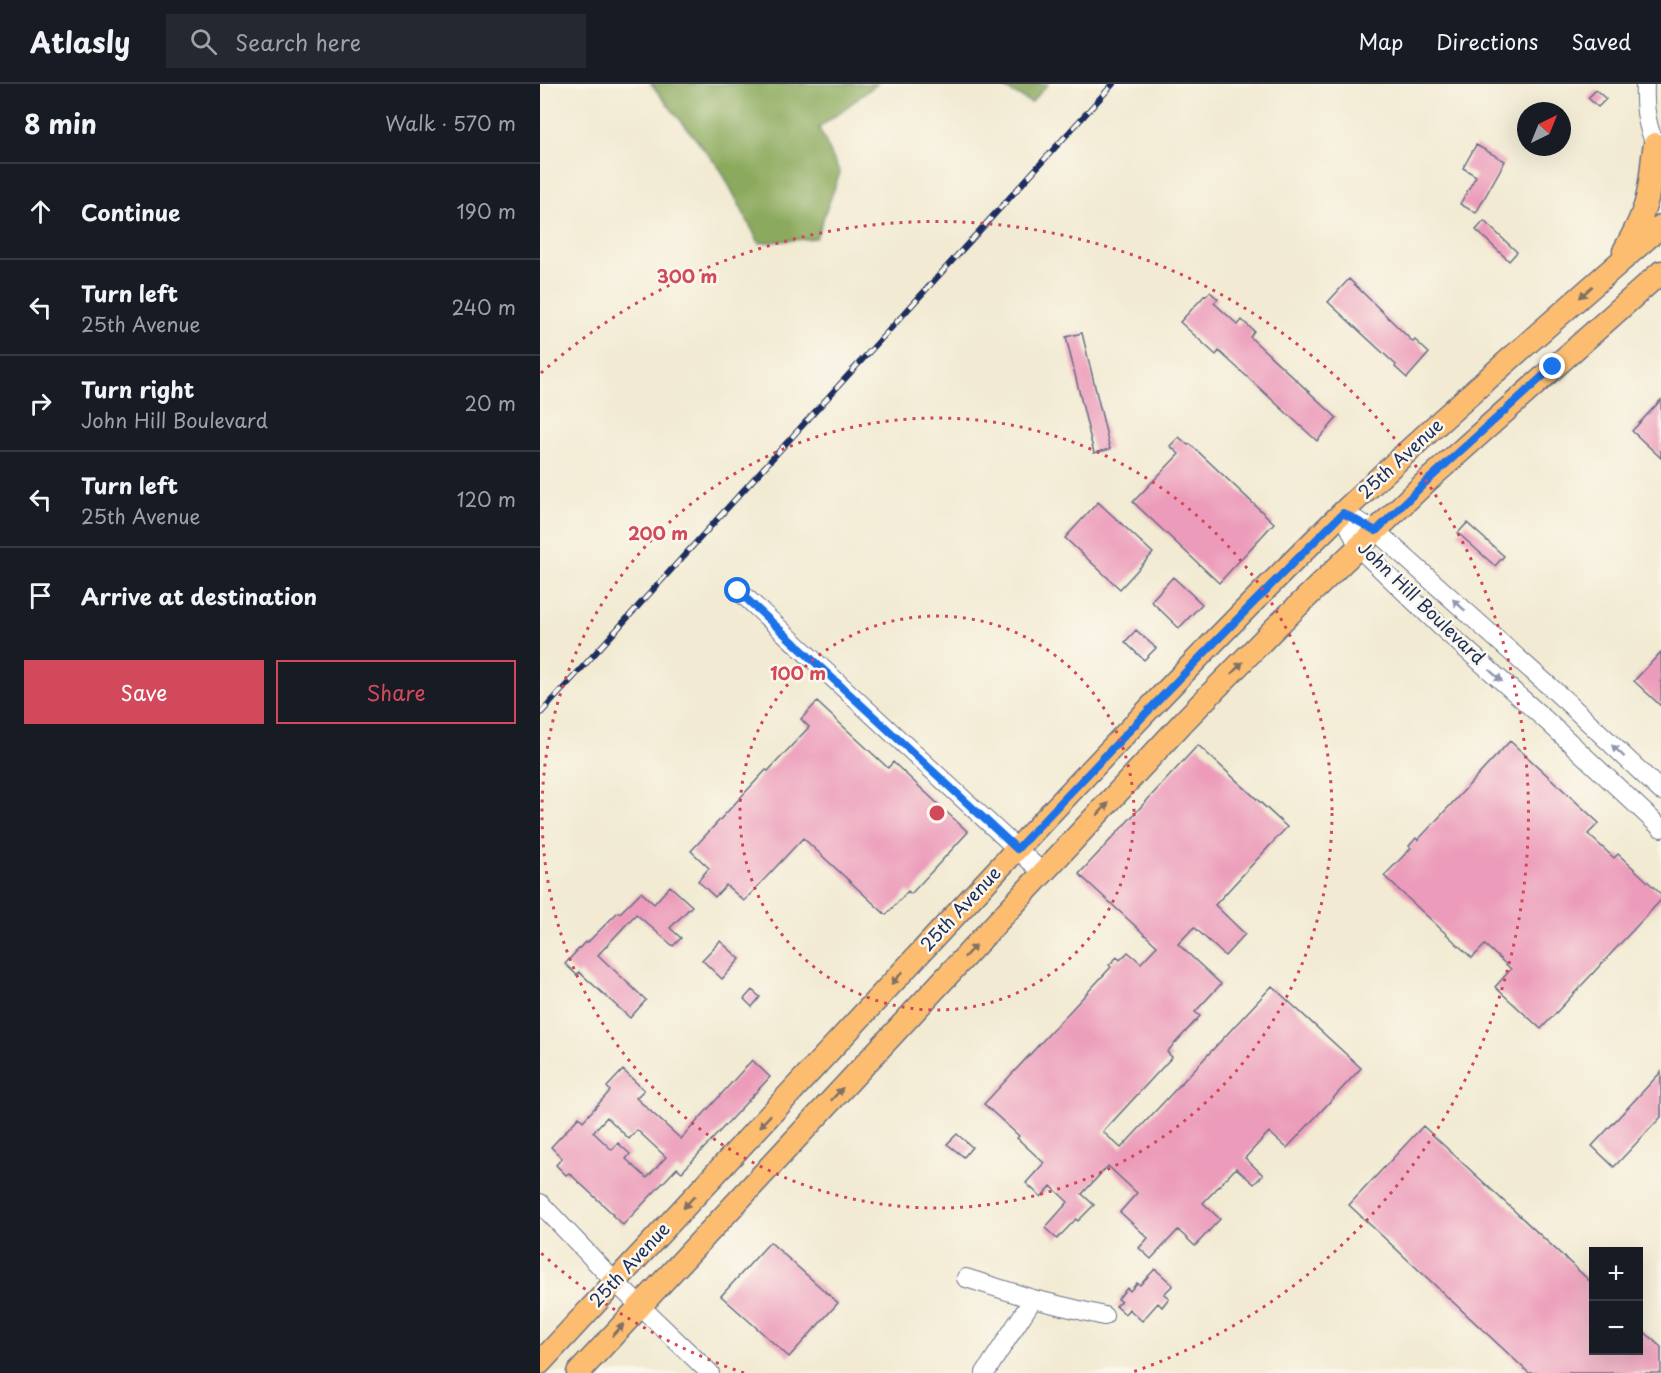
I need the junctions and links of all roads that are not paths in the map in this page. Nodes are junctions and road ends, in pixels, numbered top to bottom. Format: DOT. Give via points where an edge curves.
graph roads {
  1 [pos="1645,84"];
  2 [pos="1658,148"];
  3 [pos="1661,226"];
  4 [pos="1615,267"];
  5 [pos="1661,273"];
  6 [pos="1343,513"];
  7 [pos="1376,531"];
  8 [pos="1359,548"];
  9 [pos="738,591"];
  10 [pos="1161,696"];
  11 [pos="1186,719"];
  12 [pos="1661,791"];
  13 [pos="1661,828"];
  14 [pos="1017,849"];
  15 [pos="1043,873"];
  16 [pos="540,1203"];
  17 [pos="966,1278"];
  18 [pos="615,1282"];
  19 [pos="1033,1299"];
  20 [pos="640,1306"];
  21 [pos="1104,1316"];
  22 [pos="540,1363"];
  23 [pos="578,1373"];
  24 [pos="710,1373"];
  25 [pos="986,1373"];
  1 -- 2 [label="street" via="1648,125"];
  2 -- 4 [label="main road" via="1644,210"];
  3 -- 4 [label="main road, 25th Avenue"];
  4 -- 6 [label="main road, 25th Avenue, one-way"];
  5 -- 7 [label="main road, 25th Avenue" via="1434,474"];
  6 -- 7 [label="street, John Hill Boulevard"];
  6 -- 8 [label="street, John Hill Boulevard"];
  6 -- 10 [label="main road, 25th Avenue"];
  7 -- 8 [label="main road, 25th Avenue"];
  12 -- 7 [label="street, John Hill Boulevard, one-way"];
  11 -- 8 [label="main road, 25th Avenue, one-way"];
  8 -- 13 [label="street, John Hill Boulevard, one-way"];
  9 -- 14 [label="street"];
  10 -- 11 [label="main road"];
  10 -- 14 [label="main road, 25th Avenue"];
  15 -- 11 [label="main road, 25th Avenue, one-way"];
  14 -- 15 [label="street"];
  14 -- 18 [label="main road, 25th Avenue, one-way"];
  20 -- 15 [label="main road, 25th Avenue, one-way"];
  16 -- 18 [label="street"];
  17 -- 19 [label="street"];
  18 -- 20 [label="street"];
  18 -- 22 [label="main road, 25th Avenue"];
  19 -- 21 [label="street"];
  19 -- 25 [label="street"];
  23 -- 20 [label="main road, 25th Avenue, one-way"];
  20 -- 24 [label="street"];
}
